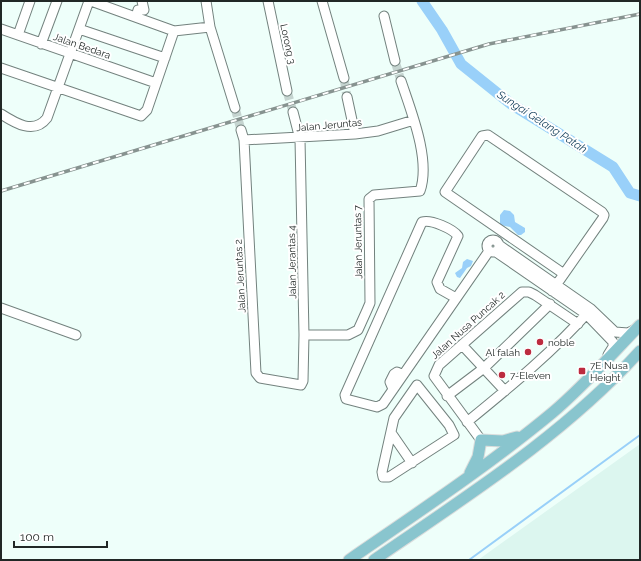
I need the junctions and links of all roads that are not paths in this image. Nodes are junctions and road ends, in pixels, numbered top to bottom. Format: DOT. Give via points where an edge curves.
graph roads {
  1 [pos="30,1"];
  2 [pos="57,1"];
  3 [pos="90,1"];
  4 [pos="206,1"];
  5 [pos="268,1"];
  6 [pos="322,1"];
  7 [pos="143,6"];
  8 [pos="384,16"];
  9 [pos="136,17"];
  10 [pos="149,22"];
  11 [pos="210,27"];
  12 [pos="1,29"];
  13 [pos="79,29"];
  14 [pos="174,31"];
  15 [pos="18,35"];
  16 [pos="41,44"];
  17 [pos="69,54"];
  18 [pos="165,58"];
  19 [pos="395,61"];
  20 [pos="1,68"];
  21 [pos="344,78"];
  22 [pos="401,81"];
  23 [pos="156,83"];
  24 [pos="58,87"];
  25 [pos="287,91"];
  26 [pos="347,97"];
  27 [pos="235,108"];
  28 [pos="293,112"];
  29 [pos="1,114"];
  30 [pos="414,120"];
  31 [pos="241,130"];
  32 [pos="355,134"];
  33 [pos="300,138"];
  34 [pos="244,140"];
  35 [pos="564,274"];
  36 [pos="554,288"];
  37 [pos="456,298"];
  38 [pos="550,304"];
  39 [pos="1,308"];
  40 [pos="588,312"];
  41 [pos="578,324"];
  42 [pos="638,327"];
  43 [pos="76,335"];
  44 [pos="304,335"];
  45 [pos="463,346"];
  46 [pos="640,351"];
  47 [pos="603,365"];
  48 [pos="484,368"];
  49 [pos="301,385"];
  50 [pos="505,391"];
  51 [pos="448,396"];
  52 [pos="464,418"];
  53 [pos="450,426"];
  54 [pos="392,434"];
  55 [pos="522,436"];
  56 [pos="481,440"];
  57 [pos="412,463"];
  58 [pos="469,475"];
  59 [pos="348,560"];
  60 [pos="374,560"];
  1 -- 15 [label="street"];
  2 -- 16 [label="street"];
  3 -- 9 [label="street"];
  3 -- 13 [label="street"];
  4 -- 11 [label="street"];
  5 -- 25 [label="street, Lorong 3"];
  6 -- 21 [label="street"];
  7 -- 9 [label="street" via="138,10"];
  7 -- 10 [label="street" via="151,12"];
  8 -- 19 [label="street"];
  9 -- 10 [label="street"];
  10 -- 14 [label="street"];
  11 -- 14 [label="street"];
  11 -- 27 [label="street"];
  12 -- 15 [label="street, Jalan Bedara"];
  13 -- 17 [label="street"];
  13 -- 18 [label="street"];
  14 -- 18 [label="street"];
  15 -- 16 [label="street, Jalan Bedara"];
  16 -- 17 [label="street, Jalan Bedara"];
  17 -- 23 [label="street, Jalan Bedara"];
  17 -- 24 [label="street"];
  18 -- 23 [label="street"];
  20 -- 24 [label="street"];
  22 -- 30 [label="street"];
  23 -- 24 [label="street" via="147,110 141,116"];
  24 -- 29 [label="street" via="48,116 38,126 24,126"];
  26 -- 32 [label="street"];
  28 -- 33 [label="street"];
  30 -- 32 [label="street, Jalan Jeruntas" via="378,131"];
  30 -- 44 [label="street, Jalan Jeruntas 7" via="420,135 423,182 420,191 374,195 369,199 370,303 358,330 348,335"];
  31 -- 34 [label="street, Jalan Jeruntas 2"];
  32 -- 33 [label="street, Jalan Jeruntas"];
  33 -- 34 [label="street, Jalan Jeruntas"];
  33 -- 44 [label="street, Jalan Jerantas 4"];
  34 -- 49 [label="street, Jalan Jeruntas 2" via="256,373 260,378"];
  35 -- 35 [label="street" via="603,218 602,212 488,135 482,136 445,192"];
  35 -- 36 [label="street"];
  36 -- 37 [label="street" via="495,249"];
  36 -- 40 [label="street"];
  37 -- 37 [label="street" via="403,375 397,372 394,374 390,382 393,389 383,404 377,407 346,399 345,395 422,222 429,221 456,234 457,240 437,282 440,289"];
  38 -- 41 [label="street, Jalan Nusa Puncak 2"];
  38 -- 45 [label="street, Jalan Nusa Puncak 2" via="529,292 522,292"];
  38 -- 48 [label="street"];
  39 -- 43 [label="street"];
  40 -- 41 [label="street"];
  40 -- 42 [label="street" via="615,332 628,333"];
  40 -- 47 [label="street" via="613,342"];
  41 -- 50 [label="street"];
  42 -- 47 [label="main road"];
  44 -- 49 [label="street, Jalan Jerantas 4"];
  45 -- 48 [label="street"];
  45 -- 51 [label="street, Jalan Nusa Puncak 2" via="439,365 434,376"];
  46 -- 60 [label="main road" via="617,376 562,425 509,466"];
  47 -- 55 [label="main road" via="553,412"];
  48 -- 50 [label="street"];
  48 -- 51 [label="street"];
  50 -- 52 [label="street"];
  51 -- 52 [label="street"];
  52 -- 53 [label="street"];
  52 -- 56 [label="street"];
  53 -- 54 [label="street" via="417,385 394,418"];
  53 -- 57 [label="street" via="454,432 452,437"];
  54 -- 57 [label="street"];
  54 -- 57 [label="street" via="382,472 383,477 389,478"];
  55 -- 56 [label="main road" via="503,441"];
  55 -- 58 [label="main road"];
  56 -- 58 [label="main road" via="478,457"];
  58 -- 59 [label="main road"];
}
